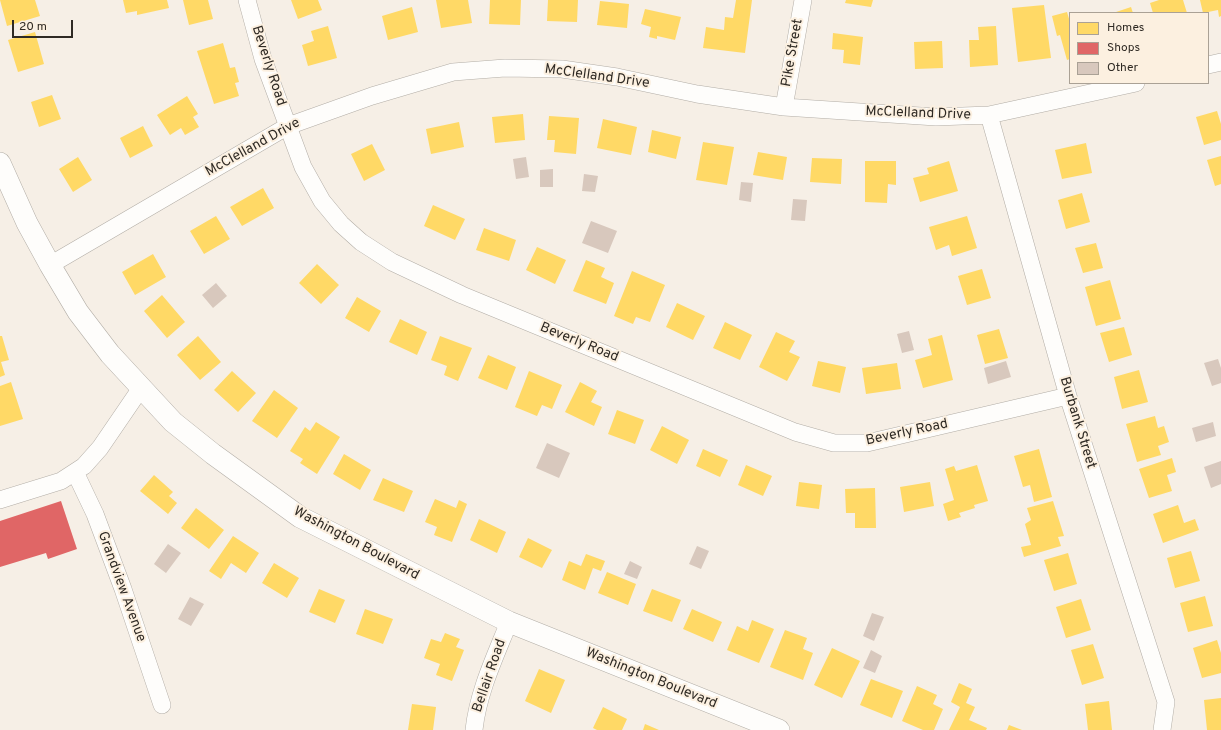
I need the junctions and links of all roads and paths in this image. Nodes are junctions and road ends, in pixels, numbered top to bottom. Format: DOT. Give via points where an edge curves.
graph roads {
  1 [pos="247,0"];
  2 [pos="803,0"];
  3 [pos="1221,62"];
  4 [pos="1209,65"];
  5 [pos="1131,84"];
  6 [pos="784,107"];
  7 [pos="989,115"];
  8 [pos="288,126"];
  9 [pos="0,164"];
  10 [pos="50,264"];
  11 [pos="141,388"];
  12 [pos="1068,396"];
  13 [pos="75,472"];
  14 [pos="0,500"];
  15 [pos="509,622"];
  16 [pos="162,705"];
  17 [pos="474,730"];
  18 [pos="779,730"];
  19 [pos="1162,730"];
  1 -- 8 [label="street, Beverly Road" via="263,59"];
  2 -- 6 [label="street, Pike Street"];
  3 -- 4 [label="street"];
  5 -- 7 [label="street, McClelland Drive"];
  6 -- 7 [label="street, McClelland Drive" via="936,116"];
  6 -- 8 [label="street, McClelland Drive" via="562,69 505,68 453,72 372,96"];
  7 -- 12 [label="street, Burbank Street"];
  8 -- 10 [label="street, McClelland Drive"];
  8 -- 12 [label="street, Beverly Road" via="303,167 322,201 341,224 361,242 392,262 462,295 795,432 834,443 867,444"];
  9 -- 10 [label="street, Washington Boulevard" via="27,223"];
  10 -- 11 [label="street, Washington Boulevard" via="78,312 110,354"];
  11 -- 13 [label="street" via="100,448"];
  11 -- 15 [label="street, Washington Boulevard" via="173,422 300,517"];
  12 -- 19 [label="street, Burbank Street" via="1166,702"];
  13 -- 14 [label="street" via="61,481"];
  13 -- 16 [label="street, Grandview Avenue" via="95,514 124,589"];
  15 -- 17 [label="street, Bellair Road" via="484,684"];
  15 -- 18 [label="street, Washington Boulevard"];
}
